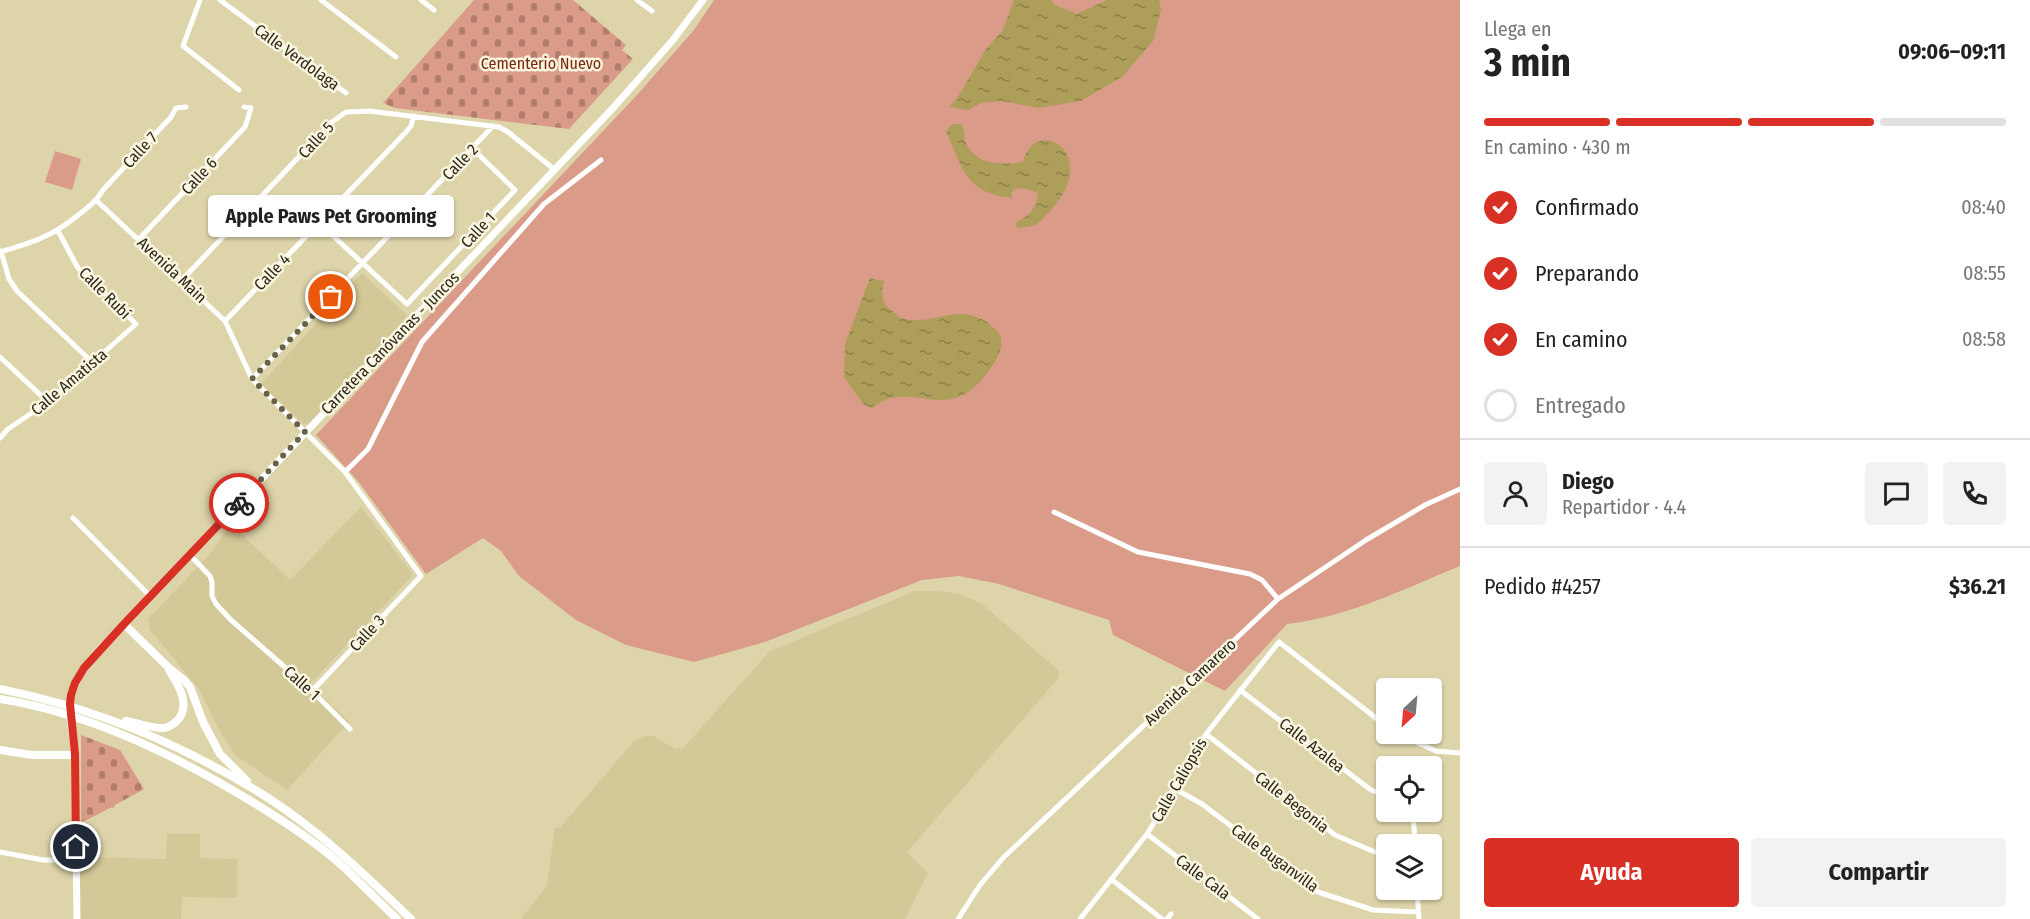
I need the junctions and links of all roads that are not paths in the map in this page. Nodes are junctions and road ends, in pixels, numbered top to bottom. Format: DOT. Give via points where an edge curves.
graph roads {
  1 [pos="200,0"];
  2 [pos="220,0"];
  3 [pos="321,0"];
  4 [pos="421,0"];
  5 [pos="637,0"];
  6 [pos="703,0"];
  7 [pos="434,10"];
  8 [pos="652,11"];
  9 [pos="396,57"];
  10 [pos="239,90"];
  11 [pos="346,93"];
  12 [pos="186,107"];
  13 [pos="244,107"];
  14 [pos="414,117"];
  15 [pos="493,126"];
  16 [pos="473,149"];
  17 [pos="601,160"];
  18 [pos="555,170"];
  19 [pos="97,201"];
  20 [pos="319,223"];
  21 [pos="58,231"];
  22 [pos="139,239"];
  23 [pos="0,252"];
  24 [pos="363,264"];
  25 [pos="182,280"];
  26 [pos="225,321"];
  27 [pos="135,324"];
  28 [pos="0,357"];
  29 [pos="93,363"];
  30 [pos="252,379"];
  31 [pos="48,402"];
  32 [pos="305,432"];
  33 [pos="0,438"];
  34 [pos="345,472"];
  35 [pos="1460,489"];
  36 [pos="1054,512"];
  37 [pos="73,518"];
  38 [pos="190,555"];
  39 [pos="150,596"];
  40 [pos="1278,599"];
  41 [pos="124,624"];
  42 [pos="168,668"];
  43 [pos="0,689"];
  44 [pos="1240,690"];
  45 [pos="312,691"];
  46 [pos="1,699"];
  47 [pos="1376,718"];
  48 [pos="116,721"];
  49 [pos="350,729"];
  50 [pos="1206,734"];
  51 [pos="1420,744"];
  52 [pos="0,750"];
  53 [pos="1460,753"];
  54 [pos="75,754"];
  55 [pos="1175,789"];
  56 [pos="1376,792"];
  57 [pos="265,796"];
  58 [pos="1147,834"];
  59 [pos="0,852"];
  60 [pos="1376,852"];
  61 [pos="76,860"];
  62 [pos="1111,879"];
  63 [pos="1417,900"];
  64 [pos="1418,912"];
  65 [pos="1171,914"];
  66 [pos="77,919"];
  67 [pos="397,919"];
  68 [pos="411,919"];
  69 [pos="958,919"];
  70 [pos="1080,919"];
  71 [pos="1164,919"];
  72 [pos="1258,919"];
  73 [pos="1419,919"];
  1 -- 10 [label="street" via="183,46"];
  2 -- 11 [label="street, Calle Verdolaga"];
  3 -- 9 [label="street"];
  4 -- 7 [label="street"];
  5 -- 8 [label="street"];
  6 -- 18 [label="main road, Carretera Canóvanas - Juncos" via="673,40"];
  12 -- 19 [label="street, Calle 7" via="176,108"];
  13 -- 22 [label="street, Calle 6" via="251,108 245,127"];
  14 -- 15 [label="street, Calle 5"];
  14 -- 20 [label="street, Calle 4" via="406,132"];
  14 -- 25 [label="street, Calle 5" via="369,111 342,114"];
  15 -- 16 [label="street, Calle 2"];
  15 -- 18 [label="street, Calle 5" via="504,129"];
  16 -- 24 [label="street, Calle 2"];
  16 -- 24 [label="street, Calle 1" via="515,190 418,294 407,304"];
  17 -- 34 [label="street" via="544,204 422,342 368,449"];
  18 -- 32 [label="main road, Carretera Canóvanas - Juncos"];
  19 -- 21 [label="street"];
  19 -- 22 [label="street, Avenida Main"];
  20 -- 24 [label="street, Calle 1"];
  20 -- 26 [label="street, Calle 4"];
  21 -- 23 [label="street"];
  21 -- 27 [label="street, Calle Rubí" via="78,268"];
  22 -- 25 [label="street, Avenida Main"];
  23 -- 29 [label="street" via="17,291"];
  24 -- 30 [label="street, Calle 2"];
  25 -- 26 [label="street, Avenida Main"];
  26 -- 30 [label="street, Avenida Main"];
  27 -- 29 [label="street, Calle Amatista"];
  28 -- 31 [label="street"];
  29 -- 31 [label="street, Calle Amatista"];
  30 -- 32 [label="street, Avenida Main"];
  31 -- 33 [label="street, Calle Amatista"];
  32 -- 34 [label="street"];
  32 -- 38 [label="main road, Carretera Canóvanas - Juncos"];
  34 -- 45 [label="street, Calle 3" via="421,576"];
  35 -- 40 [label="street, Avenida Camarero" via="1366,540"];
  36 -- 40 [label="street" via="1138,552 1250,574 1262,580"];
  37 -- 39 [label="street"];
  38 -- 39 [label="main road, Carretera Canóvanas - Juncos"];
  38 -- 45 [label="street, Calle 1" via="210,576 216,604"];
  39 -- 41 [label="main road, Carretera Canóvanas - Juncos"];
  40 -- 69 [label="street, Avenida Camarero" via="1003,858"];
  41 -- 42 [label="main road"];
  41 -- 54 [label="main road, Carretera Canóvanas - Juncos" via="84,668 71,695"];
  42 -- 48 [label="main road" via="184,702 184,710 174,724 159,728"];
  42 -- 57 [label="main road" via="189,687 220,754"];
  43 -- 48 [label="main road"];
  44 -- 47 [label="street, Calle Caliopsis" via="1279,642"];
  44 -- 50 [label="street, Calle Caliopsis"];
  44 -- 56 [label="street, Calle Azalea"];
  45 -- 49 [label="street, Calle 1"];
  46 -- 67 [label="main road" via="60,713 126,736 212,777 270,812 328,855"];
  48 -- 57 [label="main road" via="187,753"];
  50 -- 55 [label="street, Calle Caliopsis"];
  50 -- 60 [label="street, Calle Begonia" via="1335,836"];
  51 -- 53 [label="street" via="1436,751"];
  52 -- 54 [label="main road" via="32,755"];
  54 -- 61 [label="main road, Carretera Canóvanas - Juncos"];
  55 -- 58 [label="street, Calle Caliopsis"];
  55 -- 64 [label="street, Calle Buganvilla" via="1202,804 1318,892 1373,910"];
  57 -- 68 [label="main road" via="339,852"];
  58 -- 62 [label="street, Calle Caliopsis"];
  58 -- 72 [label="street, Calle Cala"];
  59 -- 61 [label="street" via="43,860"];
  61 -- 66 [label="main road, Carretera Canóvanas - Juncos"];
  62 -- 70 [label="street, Calle Caliopsis"];
  62 -- 71 [label="street"];
  63 -- 64 [label="street"];
  64 -- 73 [label="street"];
  65 -- 71 [label="street"];
}
